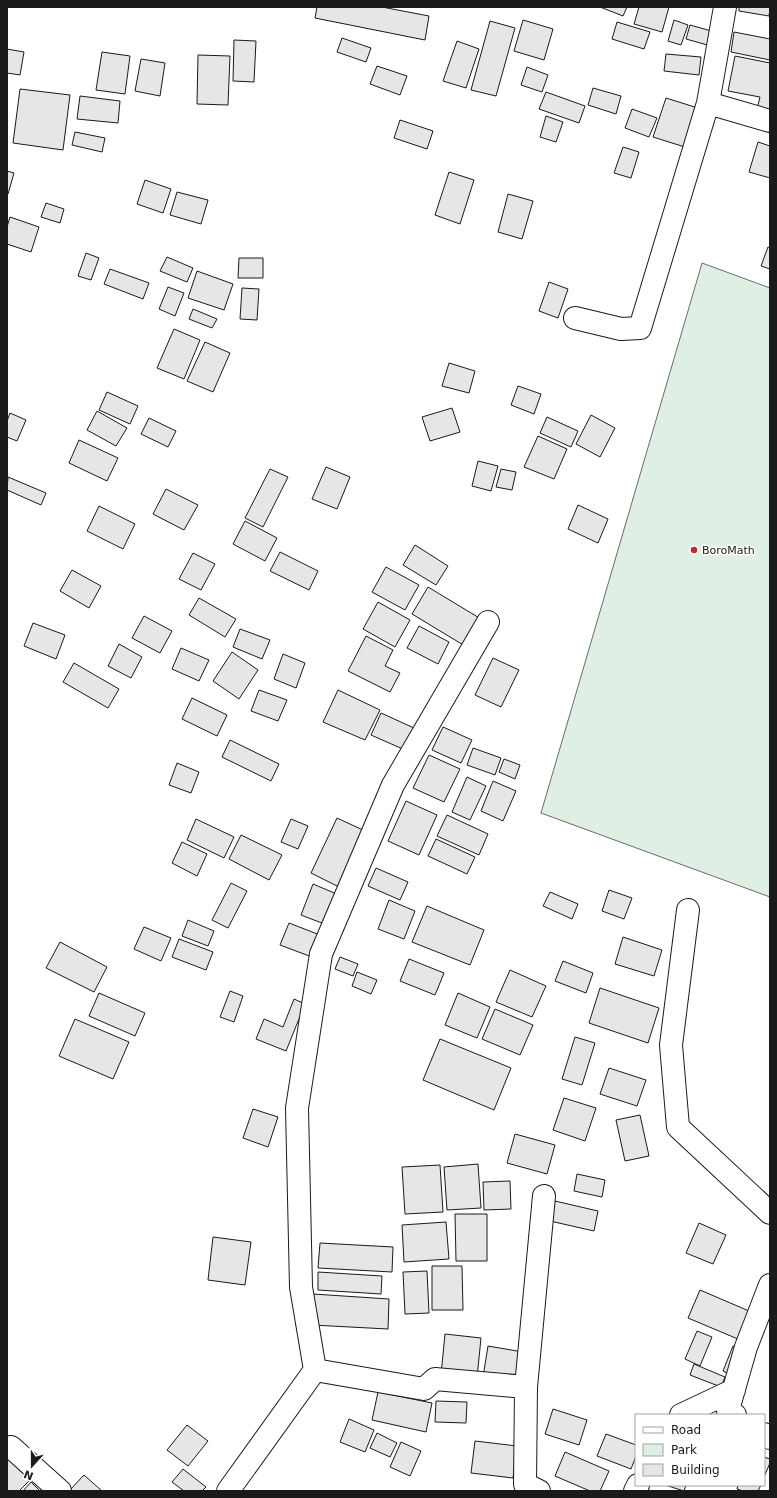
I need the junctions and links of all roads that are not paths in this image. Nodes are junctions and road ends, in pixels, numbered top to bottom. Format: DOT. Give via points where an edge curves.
graph roads {
  1 [pos="725,7"];
  2 [pos="708,103"];
  3 [pos="770,121"];
  4 [pos="575,318"];
  5 [pos="488,622"];
  6 [pos="688,910"];
  7 [pos="544,1196"];
  8 [pos="770,1213"];
  9 [pos="770,1285"];
  10 [pos="315,1370"];
  11 [pos="526,1387"];
  12 [pos="734,1390"];
  13 [pos="684,1414"];
  14 [pos="734,1414"];
  15 [pos="11,1447"];
  16 [pos="60,1491"];
  17 [pos="228,1491"];
  18 [pos="539,1491"];
  1 -- 2 [label="street"];
  2 -- 3 [label="street"];
  2 -- 4 [label="street" via="640,328 621,329"];
  5 -- 10 [label="street" via="393,786 321,954 297,1108 301,1287"];
  6 -- 8 [label="street" via="671,1045 678,1127"];
  7 -- 11 [label="street"];
  9 -- 12 [label="street" via="746,1347"];
  10 -- 11 [label="street" via="424,1389 435,1379"];
  10 -- 17 [label="street"];
  11 -- 18 [label="street" via="525,1484"];
  12 -- 13 [label="street"];
  12 -- 14 [label="street" via="728,1410"];
  15 -- 16 [label="street"];
}
